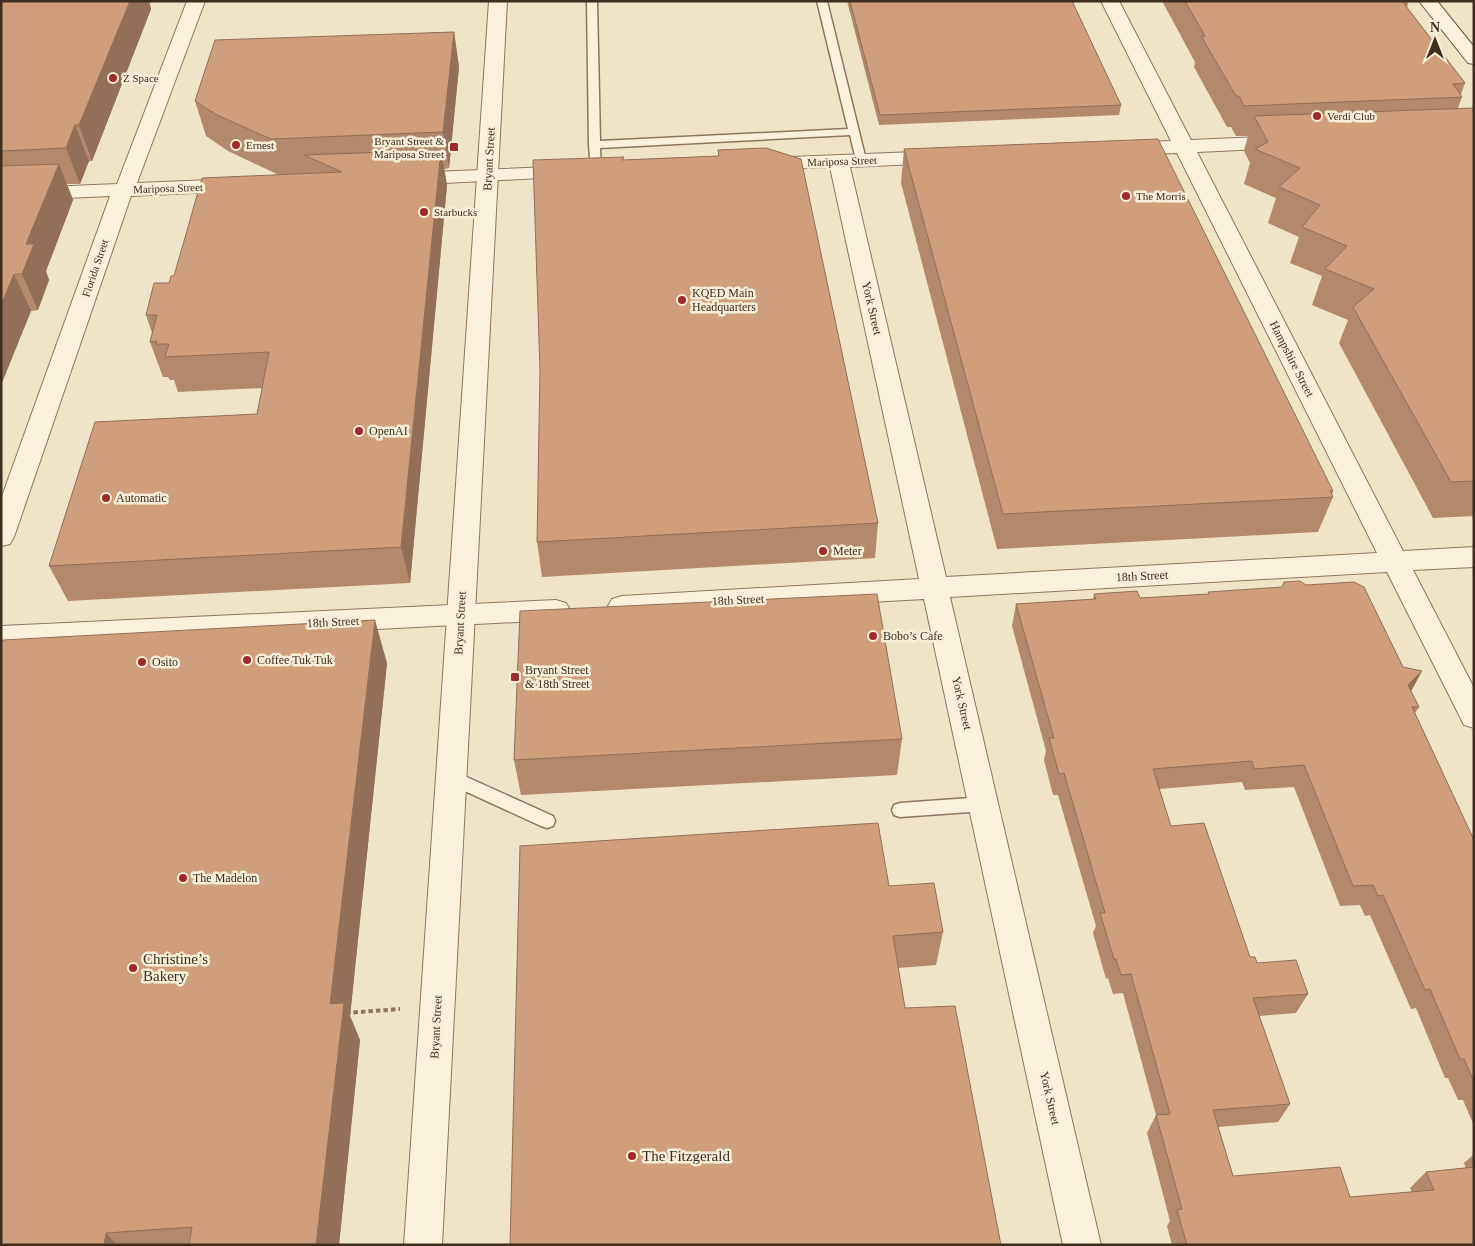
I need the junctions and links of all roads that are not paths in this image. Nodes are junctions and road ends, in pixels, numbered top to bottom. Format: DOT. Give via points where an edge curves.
graph roads {
  1 [pos="196,1"];
  2 [pos="498,1"];
  3 [pos="592,1"];
  4 [pos="822,1"];
  5 [pos="1110,1"];
  6 [pos="1428,1"];
  7 [pos="1474,59"];
  8 [pos="854,132"];
  9 [pos="1299,142"];
  10 [pos="594,145"];
  11 [pos="1184,146"];
  12 [pos="1105,150"];
  13 [pos="958,156"];
  14 [pos="850,161"];
  15 [pos="750,165"];
  16 [pos="605,171"];
  17 [pos="488,176"];
  18 [pos="394,180"];
  19 [pos="255,184"];
  20 [pos="124,189"];
  21 [pos="1,195"];
  22 [pos="1,537"];
  23 [pos="1474,558"];
  24 [pos="1395,562"];
  25 [pos="936,588"];
  26 [pos="460,616"];
  27 [pos="1,637"];
  28 [pos="1474,718"];
  29 [pos="451,777"];
  30 [pos="984,804"];
  31 [pos="900,810"];
  32 [pos="547,822"];
  33 [pos="424,1245"];
  34 [pos="1082,1245"];
  1 -- 20 [label="street, Florida Street"];
  2 -- 17 [label="street, Bryant Street"];
  3 -- 10 [label="lane"];
  4 -- 8 [label="lane"];
  5 -- 11 [label="street, Hampshire Street"];
  6 -- 7 [label="street"];
  8 -- 10 [label="lane"];
  8 -- 14 [label="lane"];
  9 -- 11 [label="street"];
  10 -- 16 [label="lane"];
  11 -- 12 [label="street"];
  11 -- 24 [label="street, Hampshire Street"];
  13 -- 14 [label="street, Mariposa Street"];
  14 -- 15 [label="street, Mariposa Street"];
  14 -- 25 [label="street, York Street"];
  16 -- 17 [label="street"];
  17 -- 18 [label="street"];
  17 -- 26 [label="street, Bryant Street"];
  19 -- 20 [label="street, Mariposa Street"];
  20 -- 21 [label="street, Mariposa Street"];
  20 -- 22 [label="street, Florida Street"];
  23 -- 24 [label="street, 18th Street"];
  24 -- 25 [label="street, 18th Street"];
  24 -- 28 [label="street, Hampshire Street"];
  25 -- 26 [label="street, 18th Street"];
  25 -- 30 [label="street, York Street"];
  26 -- 27 [label="street, 18th Street"];
  26 -- 29 [label="street, Bryant Street"];
  29 -- 32 [label="lane"];
  29 -- 33 [label="street, Bryant Street"];
  30 -- 31 [label="lane"];
  30 -- 34 [label="street, York Street"];
}
